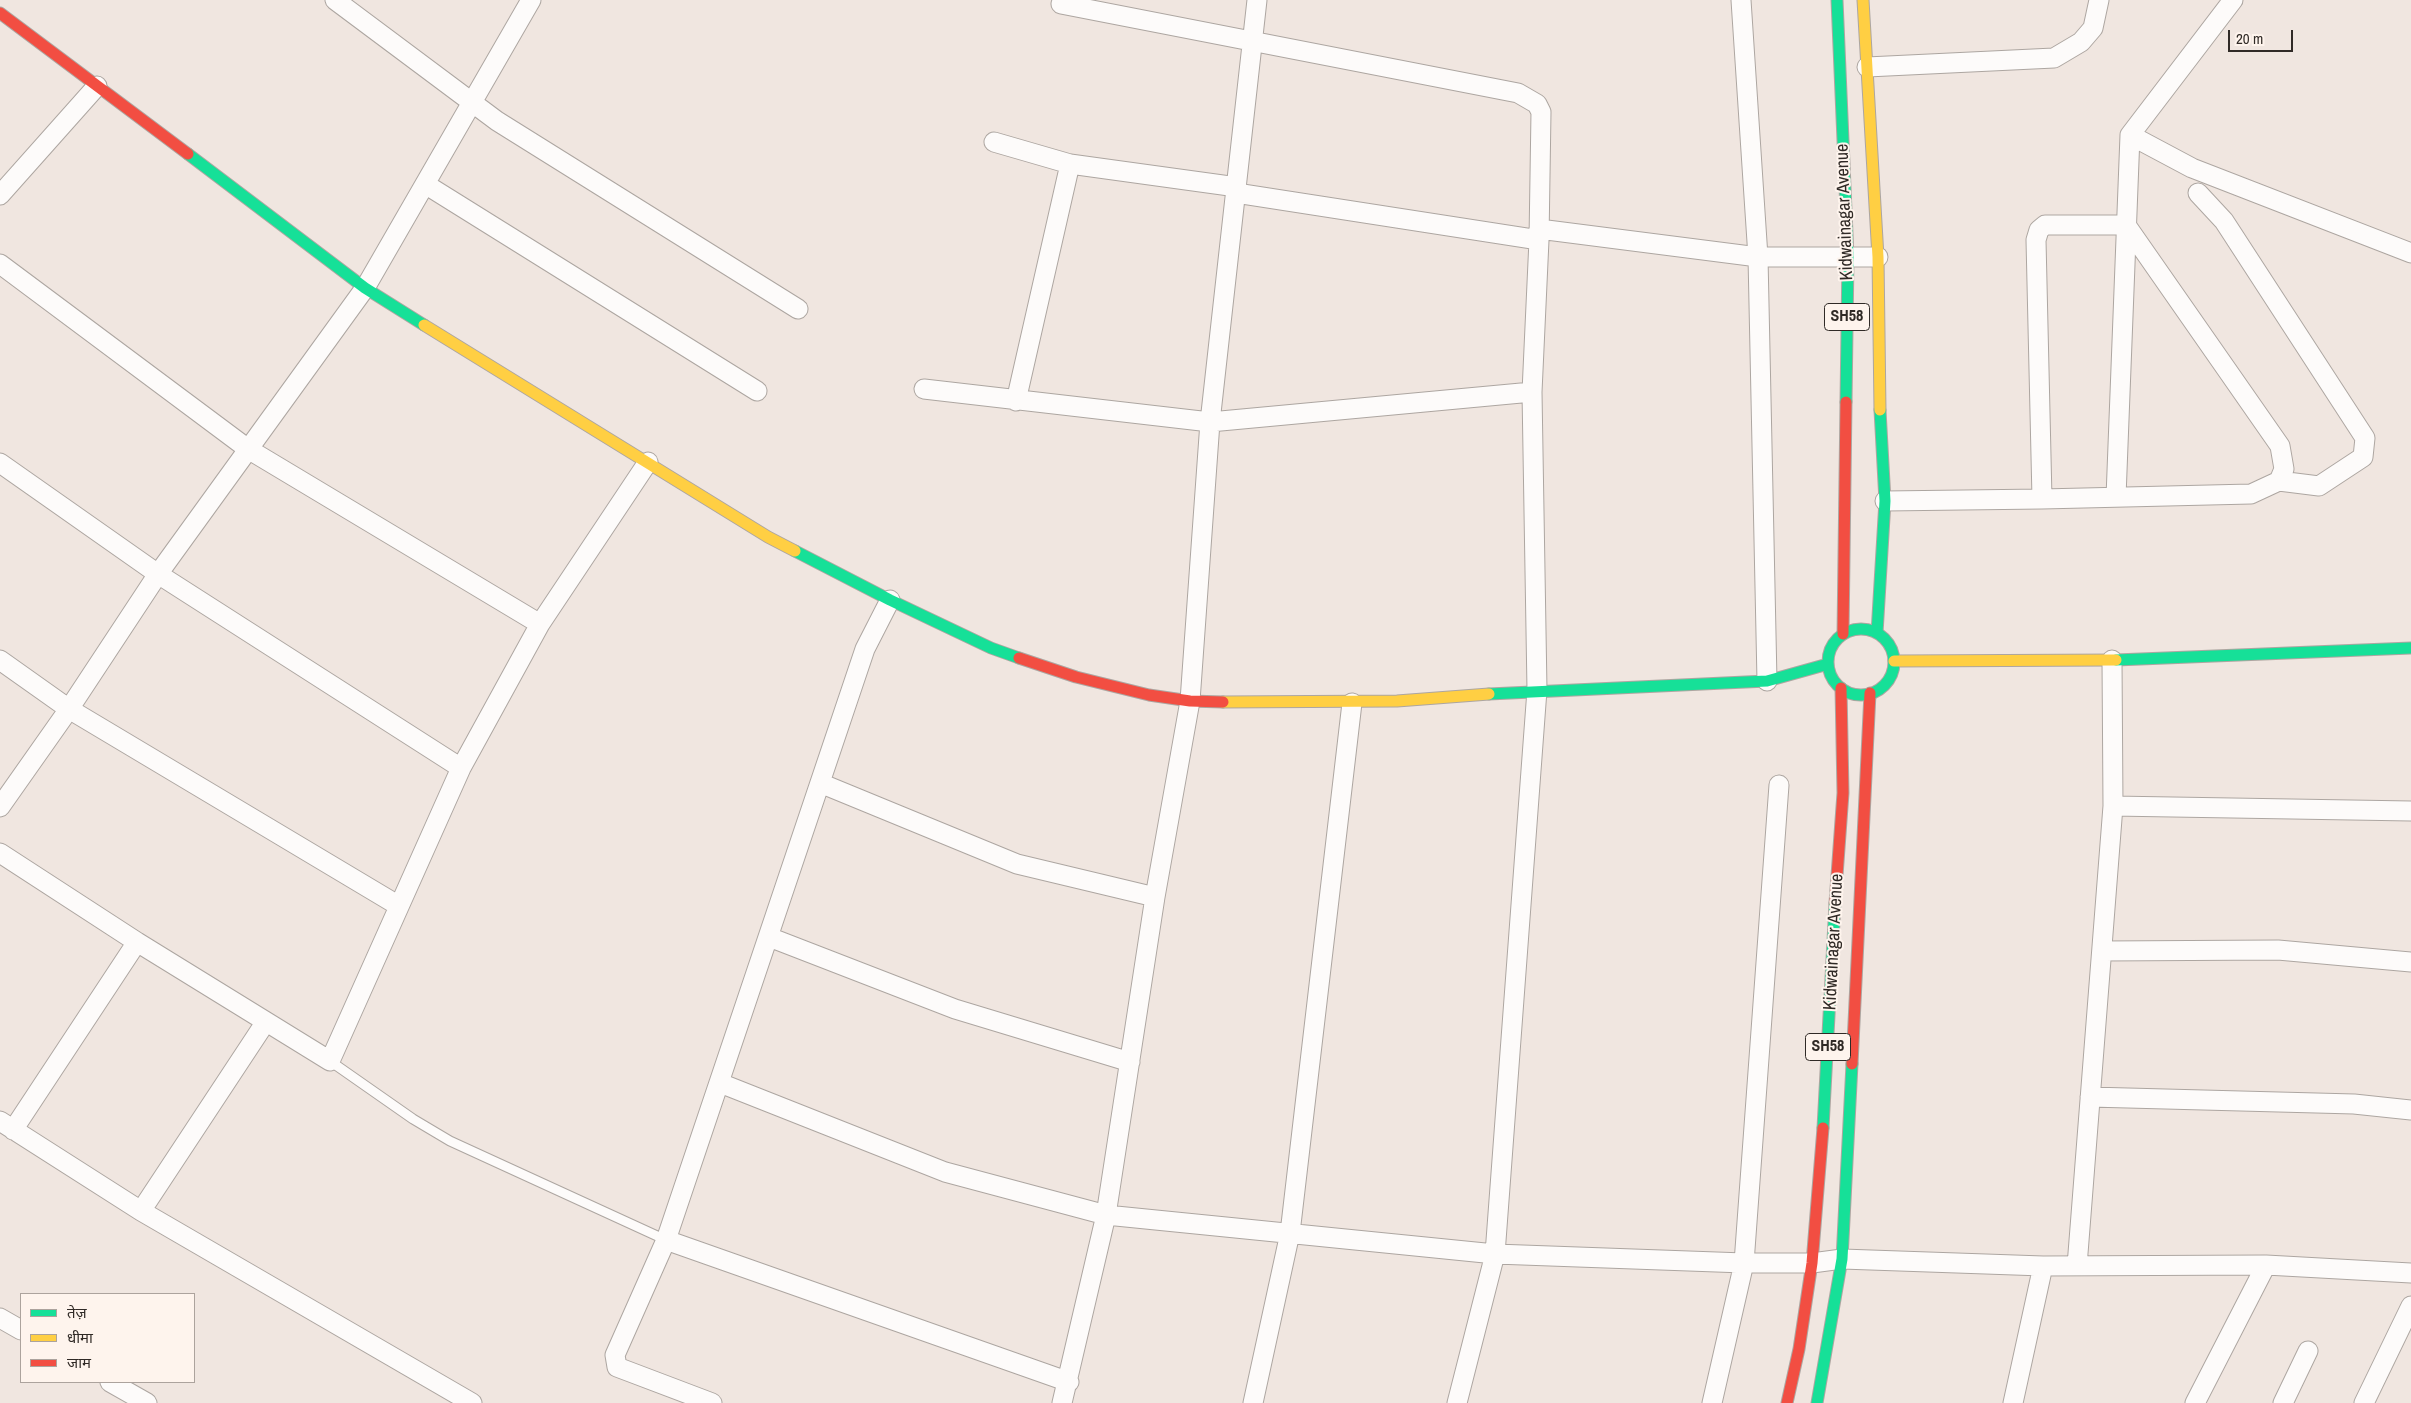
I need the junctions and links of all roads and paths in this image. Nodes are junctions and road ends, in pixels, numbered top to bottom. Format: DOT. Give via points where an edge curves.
graph roads {
  1 [pos="531,0"];
  2 [pos="1257,0"];
  3 [pos="1741,0"];
  4 [pos="1836,0"];
  5 [pos="1863,0"];
  6 [pos="2099,0"];
  7 [pos="2233,0"];
  8 [pos="342,2"];
  9 [pos="1061,4"];
  10 [pos="0,14"];
  11 [pos="1254,41"];
  12 [pos="1867,67"];
  13 [pos="97,86"];
  14 [pos="472,102"];
  15 [pos="2130,135"];
  16 [pos="994,142"];
  17 [pos="1070,164"];
  18 [pos="425,184"];
  19 [pos="1237,190"];
  20 [pos="2198,193"];
  21 [pos="0,195"];
  22 [pos="2126,225"];
  23 [pos="1539,235"];
  24 [pos="2411,253"];
  25 [pos="1758,257"];
  26 [pos="1848,257"];
  27 [pos="1878,257"];
  28 [pos="0,264"];
  29 [pos="365,288"];
  30 [pos="798,309"];
  31 [pos="924,389"];
  32 [pos="757,391"];
  33 [pos="1532,392"];
  34 [pos="1016,401"];
  35 [pos="1210,422"];
  36 [pos="248,449"];
  37 [pos="0,462"];
  38 [pos="648,462"];
  39 [pos="2280,481"];
  40 [pos="2116,497"];
  41 [pos="2042,499"];
  42 [pos="1885,500"];
  43 [pos="158,574"];
  44 [pos="890,600"];
  45 [pos="540,624"];
  46 [pos="1877,633"];
  47 [pos="1843,634"];
  48 [pos="2411,648"];
  49 [pos="0,660"];
  50 [pos="2112,660"];
  51 [pos="1894,661"];
  52 [pos="1828,664"];
  53 [pos="1767,681"];
  54 [pos="1841,688"];
  55 [pos="1538,690"];
  56 [pos="1870,694"];
  57 [pos="1190,701"];
  58 [pos="1352,702"];
  59 [pos="69,709"];
  60 [pos="461,768"];
  61 [pos="820,783"];
  62 [pos="1779,785"];
  63 [pos="2113,806"];
  64 [pos="0,807"];
  65 [pos="2411,811"];
  66 [pos="0,853"];
  67 [pos="1155,896"];
  68 [pos="399,906"];
  69 [pos="769,937"];
  70 [pos="137,942"];
  71 [pos="2102,951"];
  72 [pos="2411,962"];
  73 [pos="265,1023"];
  74 [pos="330,1061"];
  75 [pos="1130,1062"];
  76 [pos="720,1083"];
  77 [pos="2090,1098"];
  78 [pos="2411,1110"];
  79 [pos="7,1125"];
  80 [pos="141,1211"];
  81 [pos="1106,1215"];
  82 [pos="1290,1233"];
  83 [pos="666,1240"];
  84 [pos="1495,1254"];
  85 [pos="1842,1259"];
  86 [pos="1744,1263"];
  87 [pos="1812,1263"];
  88 [pos="2266,1265"];
  89 [pos="2043,1266"];
  90 [pos="2077,1266"];
  91 [pos="2411,1273"];
  92 [pos="2411,1306"];
  93 [pos="0,1318"];
  94 [pos="20,1329"];
  95 [pos="2308,1351"];
  96 [pos="1068,1382"];
  97 [pos="112,1383"];
  98 [pos="147,1403"];
  99 [pos="472,1403"];
  100 [pos="712,1403"];
  101 [pos="1062,1403"];
  102 [pos="1253,1403"];
  103 [pos="1457,1403"];
  104 [pos="1712,1403"];
  105 [pos="1786,1403"];
  106 [pos="1817,1403"];
  107 [pos="2013,1403"];
  108 [pos="2195,1403"];
  109 [pos="2283,1403"];
  110 [pos="2364,1403"];
  1 -- 14 [label="street"];
  2 -- 11 [label="street"];
  3 -- 25 [label="street"];
  4 -- 26 [label="main road, Kidwainagar Avenue / SH58"];
  5 -- 12 [label="main road, Kidwainagar Avenue / SH58"];
  6 -- 12 [label="street" via="2093,28 2081,42 2054,58"];
  7 -- 15 [label="street"];
  8 -- 14 [label="street"];
  9 -- 11 [label="street"];
  10 -- 13 [label="main road"];
  11 -- 19 [label="street"];
  11 -- 23 [label="street" via="1518,93 1537,104 1541,112"];
  12 -- 27 [label="main road, Kidwainagar Avenue / SH58"];
  13 -- 21 [label="street"];
  13 -- 29 [label="main road"];
  14 -- 18 [label="street"];
  14 -- 30 [label="street" via="497,121"];
  15 -- 22 [label="street"];
  15 -- 24 [label="street" via="2192,168"];
  16 -- 17 [label="street"];
  17 -- 19 [label="street"];
  17 -- 34 [label="street"];
  18 -- 29 [label="street"];
  18 -- 32 [label="street"];
  19 -- 23 [label="street"];
  19 -- 35 [label="street"];
  20 -- 39 [label="street" via="2224,221 2365,438 2363,457 2319,486"];
  22 -- 39 [label="street" via="2280,446 2284,470"];
  22 -- 40 [label="street"];
  22 -- 41 [label="street" via="2045,225 2039,230 2036,240"];
  23 -- 25 [label="street"];
  23 -- 33 [label="street"];
  25 -- 26 [label="street"];
  25 -- 53 [label="street"];
  26 -- 27 [label="street"];
  26 -- 47 [label="main road, Kidwainagar Avenue / SH58"];
  27 -- 42 [label="main road, Kidwainagar Avenue / SH58" via="1880,438"];
  28 -- 36 [label="street"];
  29 -- 36 [label="street"];
  29 -- 38 [label="main road"];
  31 -- 34 [label="street"];
  33 -- 35 [label="street"];
  33 -- 55 [label="street"];
  34 -- 35 [label="street"];
  35 -- 57 [label="street"];
  36 -- 43 [label="street"];
  36 -- 45 [label="street"];
  37 -- 43 [label="street"];
  38 -- 44 [label="main road" via="768,537"];
  38 -- 45 [label="street"];
  39 -- 40 [label="street" via="2251,494"];
  40 -- 41 [label="street"];
  41 -- 42 [label="street"];
  42 -- 46 [label="main road, Kidwainagar Avenue / SH58"];
  43 -- 59 [label="street"];
  43 -- 60 [label="street"];
  44 -- 57 [label="main road" via="991,648 1068,674 1149,695"];
  44 -- 61 [label="street" via="865,650"];
  45 -- 60 [label="street"];
  46 -- 47 [label="main road" via="1860,629"];
  46 -- 51 [label="main road" via="1890,645"];
  47 -- 52 [label="main road" via="1832,647"];
  48 -- 50 [label="main road"];
  49 -- 59 [label="street"];
  50 -- 51 [label="main road"];
  50 -- 63 [label="street"];
  51 -- 56 [label="main road" via="1886,684"];
  52 -- 53 [label="main road"];
  52 -- 54 [label="main road, SH58"];
  53 -- 55 [label="main road"];
  54 -- 56 [label="main road" via="1850,693"];
  54 -- 87 [label="main road, Kidwainagar Avenue / SH58" via="1843,793 1825,1108"];
  55 -- 58 [label="main road"];
  55 -- 84 [label="street"];
  56 -- 85 [label="main road, Kidwainagar Avenue / SH58"];
  57 -- 58 [label="main road"];
  57 -- 67 [label="street"];
  58 -- 82 [label="street"];
  59 -- 64 [label="street"];
  59 -- 68 [label="street"];
  60 -- 68 [label="street"];
  61 -- 67 [label="street" via="1017,864"];
  61 -- 69 [label="street"];
  62 -- 86 [label="street"];
  63 -- 65 [label="street"];
  63 -- 71 [label="street"];
  66 -- 70 [label="street"];
  67 -- 75 [label="street"];
  68 -- 74 [label="street"];
  69 -- 75 [label="street" via="955,1009"];
  69 -- 76 [label="street"];
  70 -- 73 [label="street"];
  70 -- 79 [label="street"];
  71 -- 72 [label="street" via="2278,950"];
  71 -- 77 [label="street"];
  73 -- 74 [label="street"];
  73 -- 80 [label="street"];
  74 -- 83 [label="lane" via="450,1142"];
  75 -- 81 [label="street"];
  76 -- 81 [label="street" via="945,1172"];
  76 -- 83 [label="street"];
  77 -- 78 [label="street" via="2354,1104"];
  77 -- 90 [label="street"];
  79 -- 80 [label="street"];
  80 -- 99 [label="street"];
  81 -- 82 [label="street"];
  81 -- 96 [label="street"];
  82 -- 84 [label="street"];
  82 -- 102 [label="street"];
  83 -- 96 [label="street"];
  83 -- 100 [label="street" via="614,1359 617,1366"];
  84 -- 86 [label="street"];
  84 -- 103 [label="street"];
  85 -- 87 [label="street"];
  85 -- 89 [label="street"];
  85 -- 106 [label="main road, Kidwainagar Avenue / SH58"];
  86 -- 87 [label="street"];
  86 -- 104 [label="street"];
  87 -- 105 [label="main road, Kidwainagar Avenue / SH58"];
  88 -- 90 [label="street"];
  88 -- 91 [label="street"];
  88 -- 108 [label="street"];
  89 -- 90 [label="street"];
  89 -- 107 [label="street"];
  92 -- 110 [label="street"];
  93 -- 94 [label="street"];
  95 -- 109 [label="street"];
  96 -- 101 [label="street"];
  97 -- 98 [label="street"];
}
